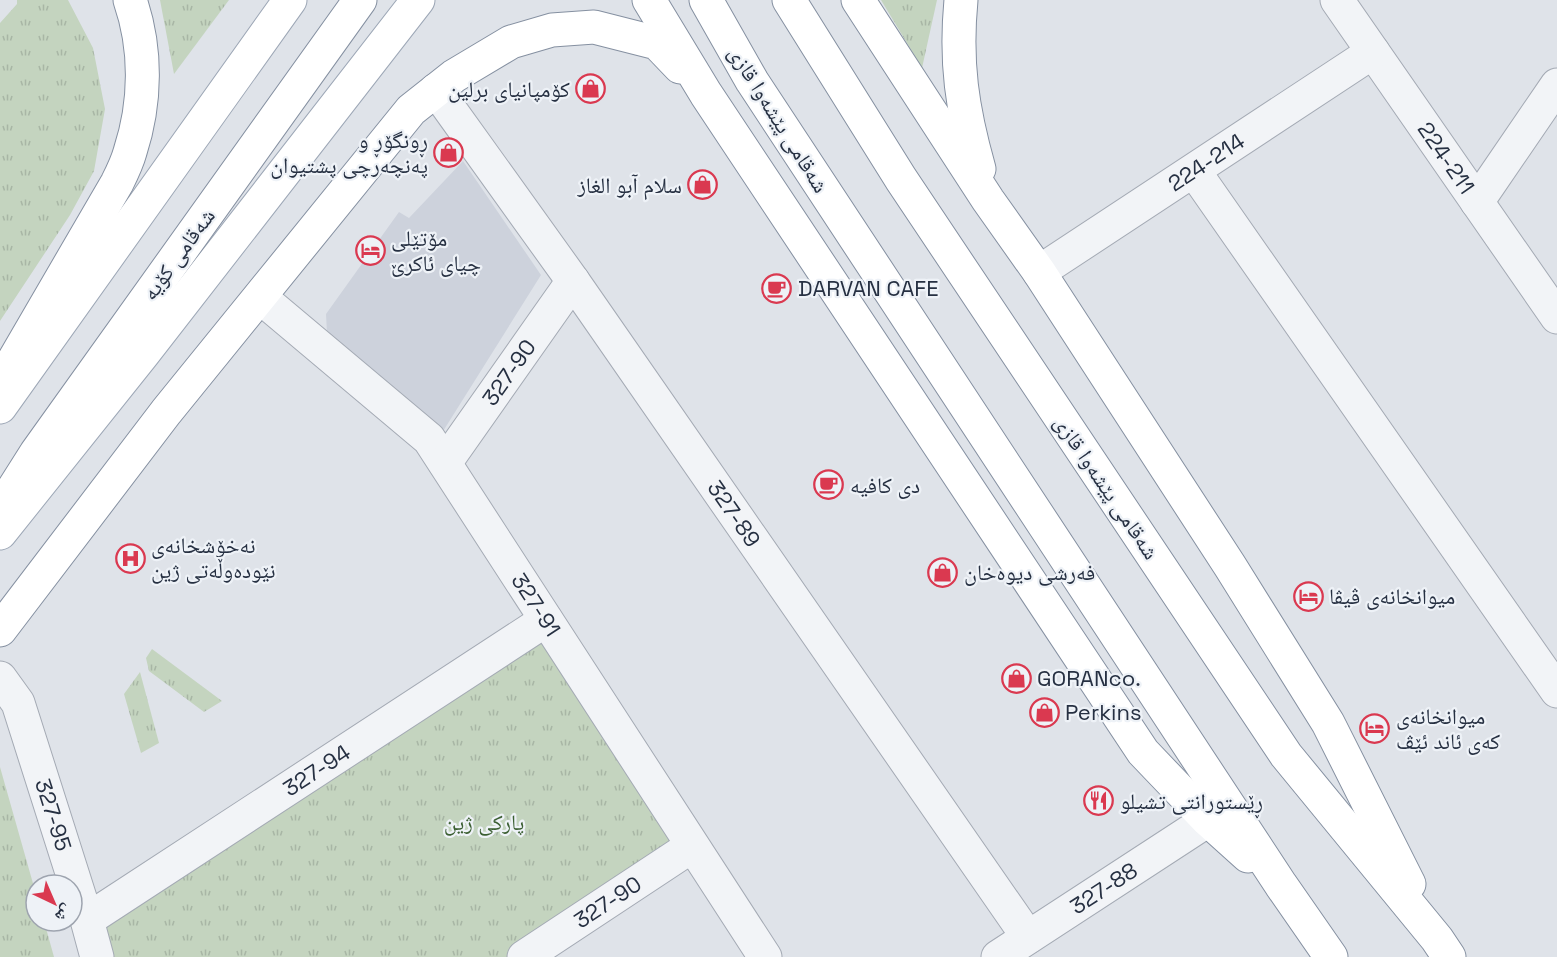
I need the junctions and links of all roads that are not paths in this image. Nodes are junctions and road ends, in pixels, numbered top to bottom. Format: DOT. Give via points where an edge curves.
graph roads {
  1 [pos="130,0"];
  2 [pos="290,0"];
  3 [pos="360,0"];
  4 [pos="417,0"];
  5 [pos="649,0"];
  6 [pos="706,0"];
  7 [pos="789,0"];
  8 [pos="858,0"];
  9 [pos="961,0"];
  10 [pos="1337,0"];
  11 [pos="1373,52"];
  12 [pos="1557,85"];
  13 [pos="436,90"];
  14 [pos="706,94"];
  15 [pos="1194,171"];
  16 [pos="988,200"];
  17 [pos="1477,202"];
  18 [pos="1039,272"];
  19 [pos="573,282"];
  20 [pos="260,297"];
  21 [pos="1557,316"];
  22 [pos="0,384"];
  23 [pos="0,407"];
  24 [pos="445,464"];
  25 [pos="0,510"];
  26 [pos="0,533"];
  27 [pos="546,620"];
  28 [pos="0,630"];
  29 [pos="0,678"];
  30 [pos="1557,691"];
  31 [pos="1208,820"];
  32 [pos="692,846"];
  33 [pos="1281,885"];
  34 [pos="87,920"];
  35 [pos="1028,937"];
  36 [pos="1443,948"];
  37 [pos="97,957"];
  38 [pos="524,957"];
  39 [pos="765,957"];
  40 [pos="998,957"];
  41 [pos="1331,957"];
  1 -- 22 [label="main road" via="142,63 142,94 130,154"];
  2 -- 23 [label="main road"];
  3 -- 25 [label="main road, شەقامی کۆیە" via="36,453"];
  4 -- 26 [label="main road"];
  5 -- 14 [label="main road"];
  6 -- 33 [label="main road, شەقامی پێشەوا قازی" via="752,81"];
  7 -- 36 [label="main road, شەقامی پێشەوا قازی" via="902,179 1286,755"];
  8 -- 16 [label="main road"];
  9 -- 16 [label="main road" via="958,44 965,117"];
  10 -- 11 [label="street, 224-211"];
  11 -- 15 [label="street, 224-214"];
  11 -- 17 [label="street, 224-211"];
  12 -- 17 [label="street"];
  13 -- 14 [label="main road" via="511,42 552,30 594,27 657,43"];
  13 -- 19 [label="street, 327-89"];
  13 -- 20 [label="main road" via="411,110"];
  14 -- 31 [label="main road" via="1143,752"];
  15 -- 18 [label="street, 224-214"];
  15 -- 30 [label="street"];
  16 -- 18 [label="main road"];
  17 -- 21 [label="street, 224-211"];
  18 -- 36 [label="main road" via="1328,723"];
  19 -- 24 [label="street, 327-90"];
  19 -- 35 [label="street, 327-89"];
  20 -- 24 [label="street, 327-91" via="429,439"];
  20 -- 28 [label="main road" via="166,412"];
  24 -- 27 [label="street, 327-91"];
  27 -- 32 [label="street, 327-91"];
  27 -- 34 [label="street, 327-94"];
  29 -- 34 [label="street, 327-95" via="18,703"];
  31 -- 33 [label="main road"];
  31 -- 35 [label="street, 327-88"];
  32 -- 38 [label="street, 327-90"];
  32 -- 39 [label="street, 327-91"];
  33 -- 41 [label="main road, شەقامی پێشەوا قازی"];
  34 -- 37 [label="street, 327-95"];
  35 -- 40 [label="street, 327-88"];
}
